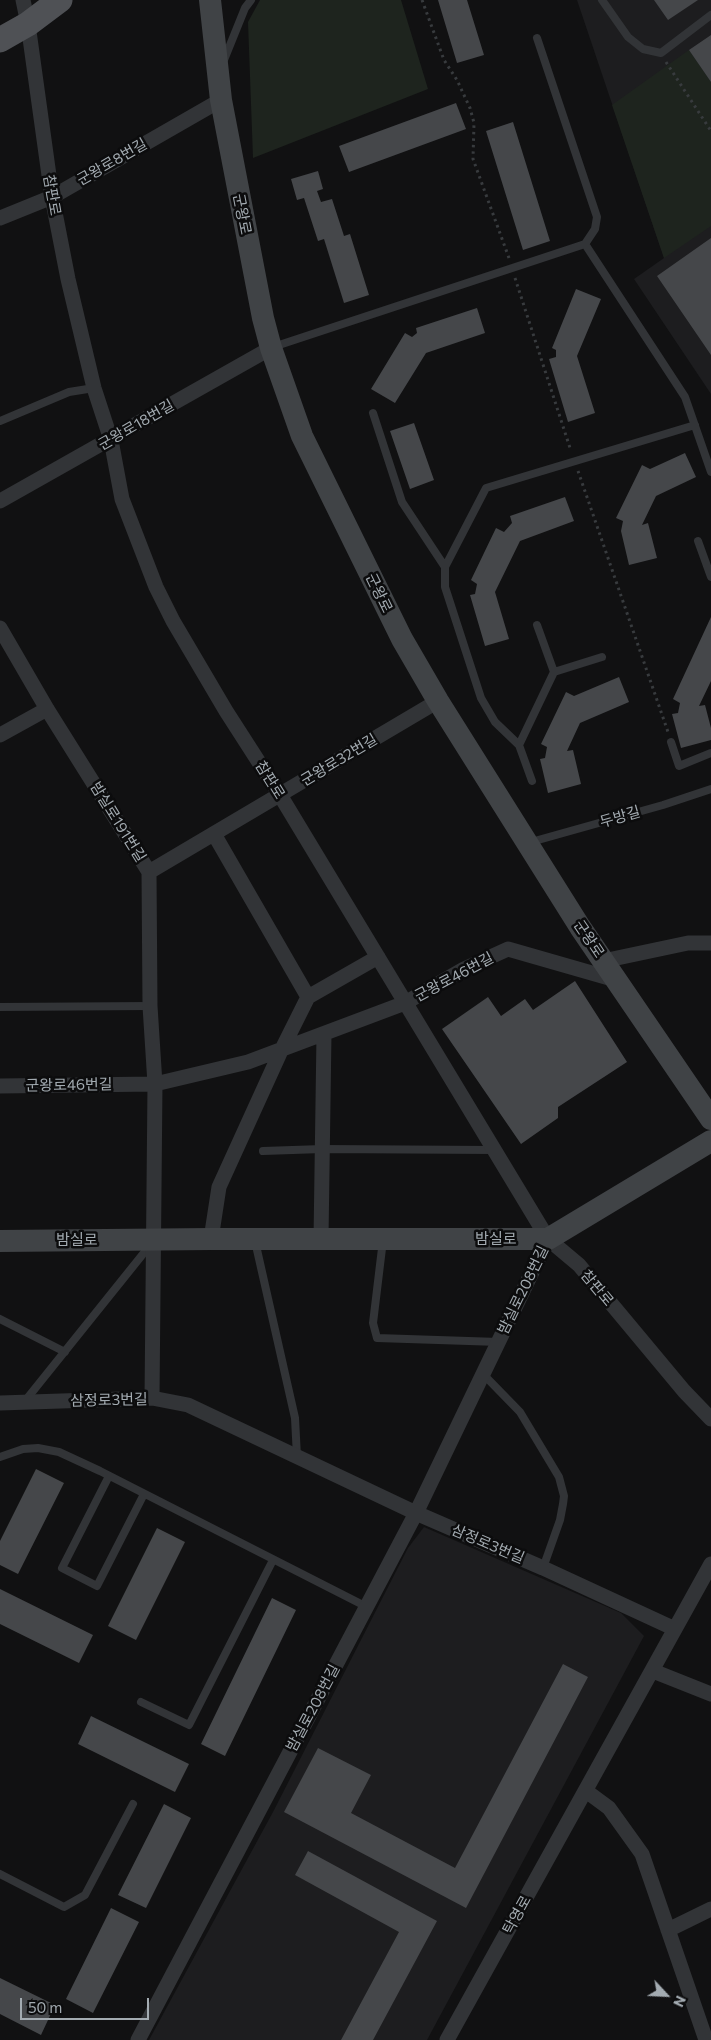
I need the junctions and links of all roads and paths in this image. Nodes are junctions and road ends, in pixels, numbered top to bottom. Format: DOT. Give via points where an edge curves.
graph roads {
  1 [pos="60,0"];
  2 [pos="210,0"];
  3 [pos="251,0"];
  4 [pos="422,0"];
  5 [pos="602,0"];
  6 [pos="25,12"];
  7 [pos="711,15"];
  8 [pos="536,38"];
  9 [pos="0,40"];
  10 [pos="661,53"];
  11 [pos="218,74"];
  12 [pos="221,100"];
  13 [pos="711,131"];
  14 [pos="52,197"];
  15 [pos="0,218"];
  16 [pos="585,244"];
  17 [pos="512,268"];
  18 [pos="271,348"];
  19 [pos="94,388"];
  20 [pos="373,413"];
  21 [pos="0,421"];
  22 [pos="695,425"];
  23 [pos="111,440"];
  24 [pos="574,461"];
  25 [pos="711,472"];
  26 [pos="0,501"];
  27 [pos="698,541"];
  28 [pos="445,567"];
  29 [pos="711,578"];
  30 [pos="537,625"];
  31 [pos="0,628"];
  32 [pos="5,649"];
  33 [pos="602,657"];
  34 [pos="554,672"];
  35 [pos="438,701"];
  36 [pos="47,709"];
  37 [pos="0,735"];
  38 [pos="671,742"];
  39 [pos="518,745"];
  40 [pos="711,754"];
  41 [pos="532,781"];
  42 [pos="711,789"];
  43 [pos="280,795"];
  44 [pos="214,834"];
  45 [pos="528,843"];
  46 [pos="149,872"];
  47 [pos="711,943"];
  48 [pos="378,957"];
  49 [pos="603,961"];
  50 [pos="616,980"];
  51 [pos="308,997"];
  52 [pos="405,1003"];
  53 [pos="150,1006"];
  54 [pos="0,1007"];
  55 [pos="324,1034"];
  56 [pos="283,1048"];
  57 [pos="155,1084"];
  58 [pos="0,1086"];
  59 [pos="711,1118"];
  60 [pos="711,1141"];
  61 [pos="322,1149"];
  62 [pos="494,1150"];
  63 [pos="263,1151"];
  64 [pos="254,1238"];
  65 [pos="211,1239"];
  66 [pos="321,1239"];
  67 [pos="548,1239"];
  68 [pos="155,1240"];
  69 [pos="383,1240"];
  70 [pos="0,1241"];
  71 [pos="0,1319"];
  72 [pos="499,1342"];
  73 [pos="65,1352"];
  74 [pos="483,1374"];
  75 [pos="152,1398"];
  76 [pos="0,1403"];
  77 [pos="24,1403"];
  78 [pos="711,1419"];
  79 [pos="0,1457"];
  80 [pos="297,1457"];
  81 [pos="109,1476"];
  82 [pos="144,1494"];
  83 [pos="416,1513"];
  84 [pos="273,1560"];
  85 [pos="711,1564"];
  86 [pos="543,1568"];
  87 [pos="366,1607"];
  88 [pos="676,1629"];
  89 [pos="653,1671"];
  90 [pos="711,1694"];
  91 [pos="141,1702"];
  92 [pos="586,1791"];
  93 [pos="133,1804"];
  94 [pos="0,1874"];
  95 [pos="711,1909"];
  96 [pos="668,1930"];
  97 [pos="138,2040"];
  98 [pos="447,2040"];
  99 [pos="706,2040"];
  1 -- 6 [label="main road"];
  2 -- 11 [label="main road, 군왕로"];
  3 -- 11 [label="lane"];
  4 -- 17 [label="path" via="444,60 470,108 475,129 473,159"];
  5 -- 10 [label="lane" via="628,37 643,49"];
  6 -- 9 [label="main road"];
  6 -- 14 [label="street, 참판로"];
  7 -- 10 [label="lane"];
  8 -- 16 [label="lane" via="597,217"];
  10 -- 13 [label="path"];
  11 -- 12 [label="main road, 군왕로"];
  12 -- 14 [label="street, 군왕로8번길"];
  12 -- 18 [label="main road, 군왕로"];
  14 -- 15 [label="street, 군왕로8번길"];
  14 -- 19 [label="street, 참판로"];
  16 -- 17 [label="lane"];
  16 -- 22 [label="lane" via="685,397"];
  17 -- 18 [label="lane"];
  17 -- 24 [label="path"];
  18 -- 23 [label="street, 군왕로18번길"];
  18 -- 35 [label="main road, 군왕로" via="302,436 402,639"];
  19 -- 21 [label="lane" via="69,392"];
  19 -- 23 [label="street, 참판로"];
  20 -- 28 [label="lane" via="402,502"];
  22 -- 24 [label="lane"];
  22 -- 25 [label="lane"];
  23 -- 26 [label="street, 군왕로18번길"];
  23 -- 43 [label="street, 참판로" via="122,499 156,587 226,711"];
  24 -- 28 [label="lane" via="486,488"];
  24 -- 38 [label="path"];
  27 -- 29 [label="lane"];
  28 -- 39 [label="lane" via="445,587 481,698 495,722"];
  30 -- 34 [label="lane"];
  31 -- 32 [label="street, 밤실로191번길"];
  32 -- 36 [label="street, 밤실로191번길"];
  33 -- 34 [label="lane"];
  34 -- 39 [label="lane"];
  35 -- 43 [label="street, 군왕로32번길"];
  35 -- 45 [label="main road, 군왕로"];
  36 -- 37 [label="street"];
  36 -- 46 [label="street, 밤실로191번길"];
  38 -- 40 [label="lane" via="679,766"];
  39 -- 41 [label="lane"];
  42 -- 45 [label="lane, 두방길"];
  43 -- 44 [label="street, 군왕로32번길"];
  43 -- 48 [label="street, 참판로"];
  44 -- 46 [label="street, 군왕로32번길"];
  44 -- 51 [label="street"];
  45 -- 49 [label="main road, 군왕로"];
  46 -- 53 [label="street, 밤실로191번길"];
  47 -- 49 [label="street" via="688,943"];
  48 -- 51 [label="street"];
  48 -- 52 [label="street, 참판로"];
  49 -- 50 [label="main road, 군왕로"];
  50 -- 52 [label="street, 군왕로46번길" via="508,949 464,969"];
  50 -- 59 [label="main road, 군왕로"];
  51 -- 56 [label="street"];
  52 -- 55 [label="street, 군왕로46번길"];
  52 -- 62 [label="street, 참판로"];
  53 -- 54 [label="lane"];
  53 -- 57 [label="street, 밤실로191번길"];
  55 -- 56 [label="street, 군왕로46번길"];
  55 -- 61 [label="street"];
  56 -- 57 [label="street, 군왕로46번길" via="248,1062"];
  56 -- 65 [label="street" via="219,1187"];
  57 -- 58 [label="street, 군왕로46번길"];
  57 -- 68 [label="street, 밤실로191번길"];
  60 -- 67 [label="main road"];
  61 -- 62 [label="lane"];
  61 -- 63 [label="lane"];
  61 -- 66 [label="street"];
  62 -- 67 [label="street, 참판로"];
  64 -- 65 [label="main road, 밤실로"];
  64 -- 66 [label="main road, 밤실로"];
  64 -- 80 [label="lane" via="295,1418"];
  65 -- 68 [label="main road, 밤실로"];
  66 -- 69 [label="main road, 밤실로"];
  67 -- 69 [label="main road, 밤실로"];
  67 -- 72 [label="street, 밤실로208번길"];
  67 -- 78 [label="street, 참판로" via="579,1265 684,1392"];
  68 -- 70 [label="main road, 밤실로"];
  68 -- 73 [label="lane"];
  68 -- 75 [label="street"];
  69 -- 72 [label="lane, 밤실로208번길" via="374,1323 377,1338"];
  71 -- 73 [label="lane"];
  72 -- 74 [label="street, 밤실로208번길"];
  73 -- 77 [label="lane"];
  74 -- 83 [label="street, 밤실로208번길"];
  74 -- 86 [label="lane, 삼정로3번길" via="520,1412 559,1477 563,1504"];
  75 -- 77 [label="street, 삼정로3번길"];
  75 -- 80 [label="street, 삼정로3번길" via="188,1406"];
  76 -- 77 [label="street, 삼정로3번길"];
  79 -- 81 [label="lane" via="38,1448 59,1452"];
  80 -- 83 [label="street, 삼정로3번길"];
  81 -- 82 [label="lane"];
  81 -- 82 [label="lane" via="62,1568 97,1586"];
  82 -- 84 [label="lane"];
  83 -- 86 [label="street, 삼정로3번길"];
  83 -- 87 [label="street, 밤실로208번길"];
  84 -- 87 [label="lane"];
  84 -- 91 [label="lane" via="189,1725"];
  85 -- 88 [label="street, 탁영로"];
  86 -- 88 [label="street, 삼정로3번길"];
  87 -- 97 [label="street, 밤실로208번길"];
  88 -- 89 [label="street, 탁영로"];
  89 -- 90 [label="street"];
  89 -- 92 [label="street, 탁영로"];
  92 -- 96 [label="street" via="609,1808 642,1854"];
  92 -- 98 [label="street, 탁영로"];
  93 -- 94 [label="lane" via="85,1895 64,1907"];
  95 -- 96 [label="street"];
  96 -- 99 [label="street"];
}
